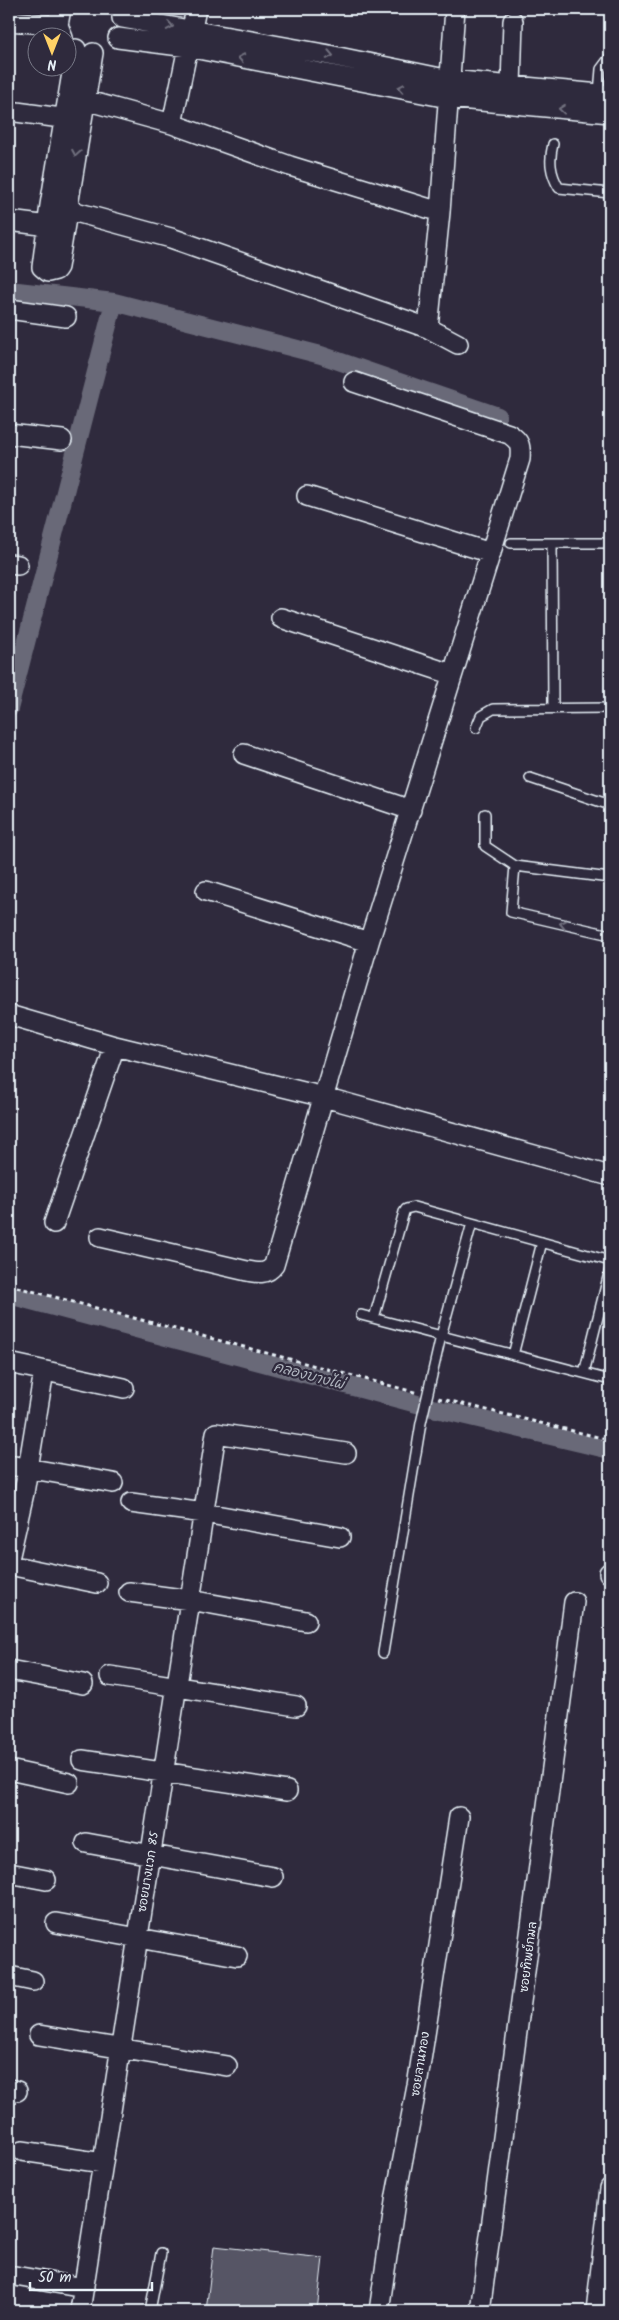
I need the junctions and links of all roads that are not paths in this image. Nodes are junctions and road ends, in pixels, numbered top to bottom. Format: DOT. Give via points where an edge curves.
graph roads {
  1 [pos="196,9"];
  2 [pos="455,9"];
  3 [pos="121,14"];
  4 [pos="9,21"];
  5 [pos="513,21"];
  6 [pos="37,28"];
  7 [pos="118,38"];
  8 [pos="190,38"];
  9 [pos="78,40"];
  10 [pos="610,57"];
  11 [pos="78,70"];
  12 [pos="72,78"];
  13 [pos="511,86"];
  14 [pos="449,89"];
  15 [pos="604,94"];
  16 [pos="85,100"];
  17 [pos="9,111"];
  18 [pos="610,113"];
  19 [pos="73,120"];
  20 [pos="172,124"];
  21 [pos="553,144"];
  22 [pos="610,193"];
  23 [pos="58,207"];
  24 [pos="440,212"];
  25 [pos="9,221"];
  26 [pos="9,309"];
  27 [pos="66,318"];
  28 [pos="428,328"];
  29 [pos="458,344"];
  30 [pos="354,382"];
  31 [pos="9,434"];
  32 [pos="62,440"];
  33 [pos="307,496"];
  34 [pos="510,543"];
  35 [pos="610,543"];
  36 [pos="552,544"];
  37 [pos="492,553"];
  38 [pos="281,618"];
  39 [pos="451,674"];
  40 [pos="553,708"];
  41 [pos="610,708"];
  42 [pos="476,728"];
  43 [pos="244,754"];
  44 [pos="530,778"];
  45 [pos="610,805"];
  46 [pos="411,810"];
  47 [pos="485,814"];
  48 [pos="515,866"];
  49 [pos="610,878"];
  50 [pos="206,892"];
  51 [pos="610,935"];
  52 [pos="369,942"];
  53 [pos="9,1015"];
  54 [pos="115,1046"];
  55 [pos="324,1097"];
  56 [pos="610,1176"];
  57 [pos="54,1223"];
  58 [pos="472,1223"];
  59 [pos="100,1237"];
  60 [pos="542,1242"];
  61 [pos="610,1261"];
  62 [pos="610,1269"];
  63 [pos="361,1315"];
  64 [pos="374,1318"];
  65 [pos="441,1336"];
  66 [pos="514,1354"];
  67 [pos="9,1364"];
  68 [pos="44,1371"];
  69 [pos="584,1373"];
  70 [pos="610,1380"];
  71 [pos="124,1388"];
  72 [pos="346,1453"];
  73 [pos="9,1465"];
  74 [pos="28,1468"];
  75 [pos="113,1483"];
  76 [pos="131,1503"];
  77 [pos="204,1513"];
  78 [pos="340,1537"];
  79 [pos="9,1560"];
  80 [pos="9,1565"];
  81 [pos="97,1583"];
  82 [pos="129,1592"];
  83 [pos="190,1600"];
  84 [pos="574,1602"];
  85 [pos="306,1621"];
  86 [pos="383,1653"];
  87 [pos="9,1670"];
  88 [pos="110,1676"];
  89 [pos="83,1684"];
  90 [pos="177,1686"];
  91 [pos="296,1706"];
  92 [pos="82,1760"];
  93 [pos="9,1770"];
  94 [pos="164,1772"];
  95 [pos="69,1782"];
  96 [pos="287,1791"];
  97 [pos="459,1817"];
  98 [pos="86,1843"];
  99 [pos="151,1854"];
  100 [pos="9,1873"];
  101 [pos="273,1877"];
  102 [pos="46,1880"];
  103 [pos="56,1923"];
  104 [pos="138,1938"];
  105 [pos="237,1956"];
  106 [pos="9,1976"];
  107 [pos="33,1981"];
  108 [pos="39,2035"];
  109 [pos="121,2048"];
  110 [pos="227,2066"];
  111 [pos="22,2151"];
  112 [pos="103,2163"];
  113 [pos="610,2188"];
  114 [pos="160,2253"];
  115 [pos="15,2276"];
  116 [pos="84,2288"];
  117 [pos="80,2311"];
  118 [pos="150,2311"];
  119 [pos="379,2311"];
  120 [pos="480,2311"];
  121 [pos="596,2311"];
  1 -- 8 [label="street"];
  2 -- 14 [label="street"];
  3 -- 7 [label="street"];
  3 -- 8 [label="street, one-way"];
  4 -- 6 [label="street"];
  5 -- 13 [label="street"];
  7 -- 8 [label="street"];
  7 -- 9 [label="street" via="103,51"];
  8 -- 14 [label="street"];
  8 -- 20 [label="street"];
  10 -- 15 [label="lane" via="601,69"];
  11 -- 16 [label="street"];
  12 -- 19 [label="street"];
  13 -- 14 [label="street"];
  13 -- 15 [label="street"];
  18 -- 14 [label="street, one-way"];
  14 -- 24 [label="street"];
  16 -- 19 [label="street"];
  16 -- 20 [label="street"];
  17 -- 19 [label="street"];
  19 -- 23 [label="street"];
  20 -- 24 [label="street" via="290,166"];
  21 -- 22 [label="lane" via="549,161 559,188"];
  23 -- 25 [label="street" via="55,227"];
  23 -- 28 [label="street" via="171,238"];
  24 -- 28 [label="street"];
  26 -- 27 [label="street"];
  28 -- 29 [label="street"];
  30 -- 37 [label="street" via="510,434 518,440 520,459"];
  31 -- 32 [label="street"];
  33 -- 37 [label="street"];
  34 -- 36 [label="lane"];
  35 -- 36 [label="lane"];
  36 -- 40 [label="lane"];
  37 -- 39 [label="street"];
  38 -- 39 [label="street"];
  39 -- 46 [label="street"];
  40 -- 41 [label="lane"];
  40 -- 42 [label="lane" via="493,709 481,716"];
  43 -- 46 [label="street"];
  44 -- 45 [label="lane"];
  46 -- 52 [label="street"];
  47 -- 48 [label="lane" via="485,846"];
  48 -- 49 [label="lane"];
  51 -- 48 [label="lane, one-way" via="511,912"];
  50 -- 52 [label="street"];
  52 -- 55 [label="street"];
  53 -- 54 [label="street"];
  54 -- 55 [label="street"];
  54 -- 57 [label="street"];
  55 -- 56 [label="street"];
  55 -- 59 [label="street" via="270,1270 260,1273 248,1271"];
  58 -- 60 [label="lane"];
  58 -- 64 [label="lane" via="414,1207 406,1209"];
  58 -- 65 [label="lane"];
  60 -- 61 [label="lane"];
  60 -- 66 [label="lane"];
  62 -- 69 [label="lane"];
  63 -- 64 [label="lane"];
  64 -- 65 [label="lane"];
  65 -- 66 [label="lane"];
  65 -- 86 [label="lane" via="421,1423"];
  66 -- 69 [label="lane"];
  67 -- 68 [label="street"];
  68 -- 71 [label="street"];
  68 -- 74 [label="street"];
  69 -- 70 [label="lane"];
  72 -- 77 [label="street, ซอยบางแวก 85" via="216,1433"];
  73 -- 74 [label="street"];
  74 -- 75 [label="street"];
  74 -- 79 [label="street"];
  76 -- 77 [label="street"];
  77 -- 78 [label="street"];
  77 -- 83 [label="street, ซอยบางแวก 85"];
  80 -- 81 [label="street"];
  82 -- 83 [label="street"];
  83 -- 85 [label="street"];
  83 -- 90 [label="street, ซอยบางแวก 85"];
  84 -- 120 [label="street, ซอยทิพย์กมล"];
  87 -- 89 [label="street"];
  88 -- 90 [label="street"];
  90 -- 91 [label="street"];
  90 -- 94 [label="street, ซอยบางแวก 85"];
  92 -- 94 [label="street"];
  93 -- 95 [label="street"];
  94 -- 96 [label="street"];
  94 -- 99 [label="street, ซอยบางแวก 85"];
  97 -- 119 [label="street, ซอยลานทอง"];
  98 -- 99 [label="street"];
  99 -- 101 [label="street"];
  99 -- 104 [label="street, ซอยบางแวก 85"];
  100 -- 102 [label="street"];
  103 -- 104 [label="street"];
  104 -- 105 [label="street"];
  104 -- 109 [label="street, ซอยบางแวก 85"];
  106 -- 107 [label="street"];
  108 -- 109 [label="street"];
  109 -- 110 [label="street"];
  109 -- 112 [label="street, ซอยบางแวก 85"];
  111 -- 112 [label="street"];
  112 -- 116 [label="street, ซอยบางแวก 85"];
  113 -- 121 [label="street"];
  114 -- 118 [label="lane"];
  115 -- 116 [label="street"];
  116 -- 117 [label="street, ซอยบางแวก 85"];
}
